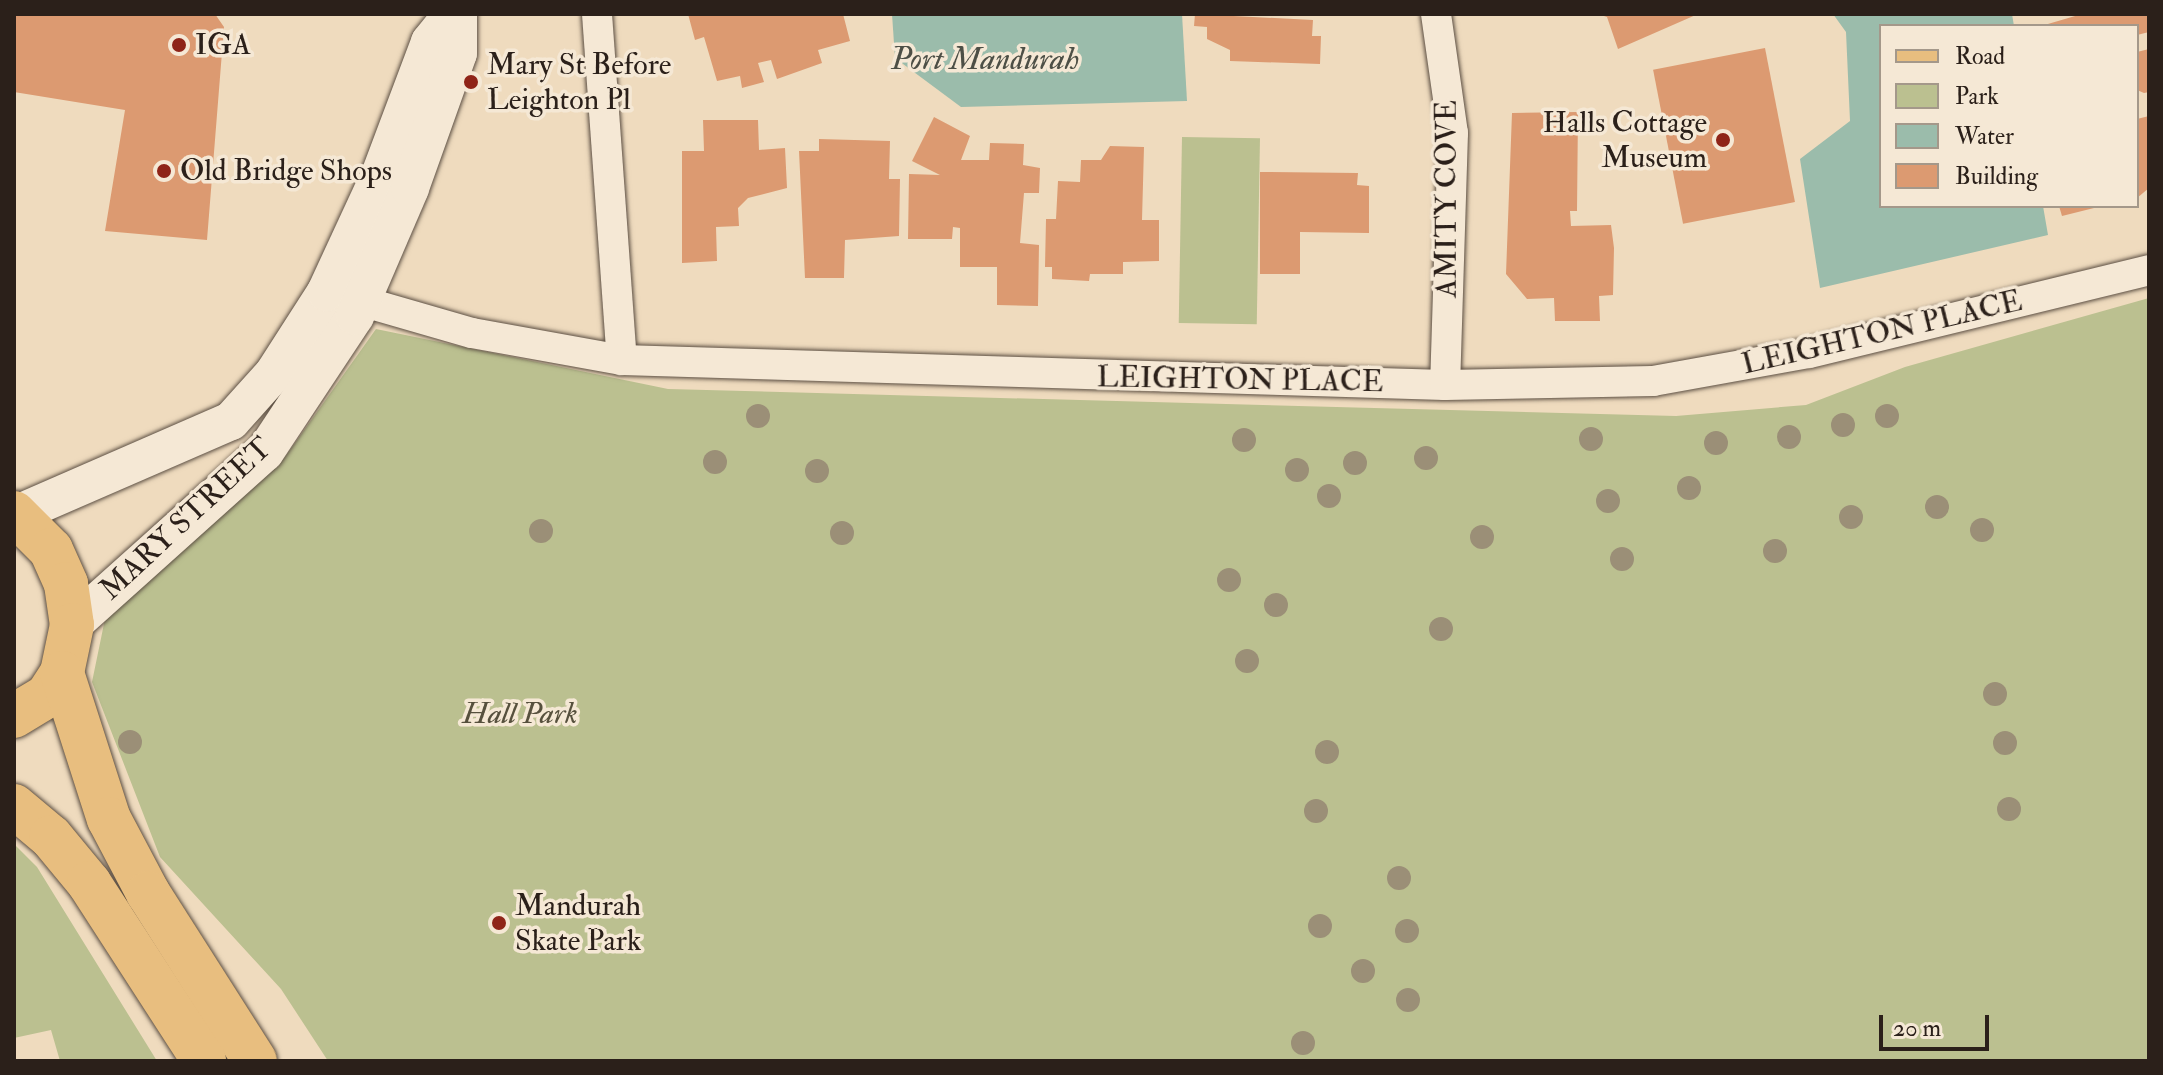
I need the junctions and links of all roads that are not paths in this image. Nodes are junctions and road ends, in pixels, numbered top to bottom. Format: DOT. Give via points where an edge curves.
graph roads {
  1 [pos="456,14"];
  2 [pos="597,14"];
  3 [pos="1436,14"];
  4 [pos="2149,270"];
  5 [pos="343,296"];
  6 [pos="622,360"];
  7 [pos="1445,385"];
  8 [pos="16,513"];
  9 [pos="72,625"];
  10 [pos="62,673"];
  11 [pos="14,716"];
  12 [pos="14,806"];
  13 [pos="204,1061"];
  14 [pos="255,1061"];
  1 -- 5 [label="street, MARY STREET" via="430,42 380,175"];
  2 -- 6 [label="street"];
  3 -- 7 [label="street, AMITY COVE" via="1453,133"];
  4 -- 7 [label="street, LEIGHTON PLACE" via="1809,353 1653,381"];
  5 -- 6 [label="street, LEIGHTON PLACE" via="472,333"];
  5 -- 8 [label="street, MARY STREET" via="231,421"];
  5 -- 9 [label="street, MARY STREET" via="265,452"];
  6 -- 7 [label="street, LEIGHTON PLACE"];
  8 -- 9 [label="main road" via="51,550 66,584"];
  9 -- 10 [label="main road"];
  10 -- 11 [label="main road" via="47,696"];
  10 -- 14 [label="main road" via="109,819 148,893"];
  12 -- 13 [label="main road" via="51,837 89,883"];
}
